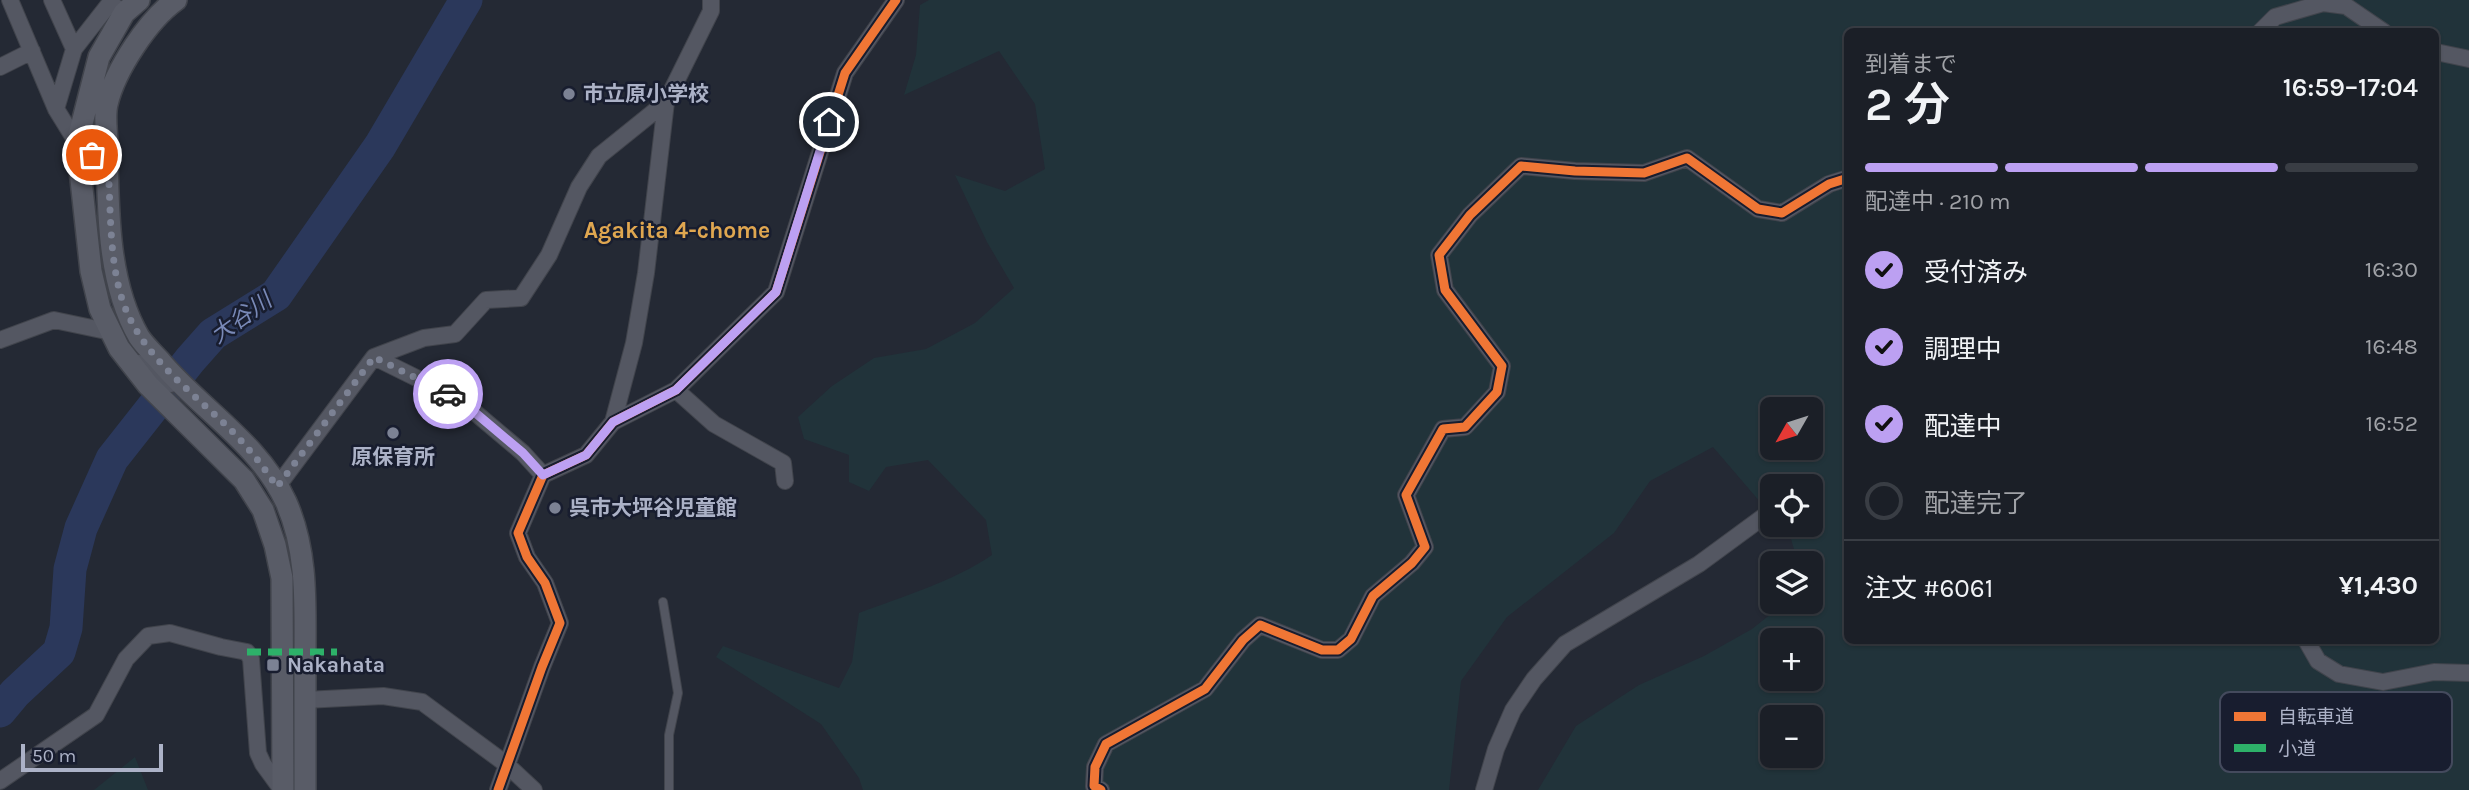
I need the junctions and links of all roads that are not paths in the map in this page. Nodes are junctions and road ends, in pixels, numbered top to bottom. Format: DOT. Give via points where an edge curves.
graph roads {
  1 [pos="10,0"];
  2 [pos="52,0"];
  3 [pos="176,0"];
  4 [pos="711,0"];
  5 [pos="896,0"];
  6 [pos="132,7"];
  7 [pos="2264,28"];
  8 [pos="2378,28"];
  9 [pos="74,49"];
  10 [pos="32,51"];
  11 [pos="2439,53"];
  12 [pos="2469,59"];
  13 [pos="0,67"];
  14 [pos="666,102"];
  15 [pos="56,109"];
  16 [pos="77,143"];
  17 [pos="108,167"];
  18 [pos="1844,179"];
  19 [pos="111,332"];
  20 [pos="0,340"];
  21 [pos="374,357"];
  22 [pos="172,384"];
  23 [pos="676,390"];
  24 [pos="613,422"];
  25 [pos="543,475"];
  26 [pos="785,481"];
  27 [pos="277,487"];
  28 [pos="1760,519"];
  29 [pos="663,602"];
  30 [pos="2308,644"];
  31 [pos="2469,673"];
  32 [pos="305,700"];
  33 [pos="506,764"];
  34 [pos="0,781"];
  35 [pos="283,790"];
  36 [pos="305,790"];
  37 [pos="498,790"];
  38 [pos="534,790"];
  39 [pos="669,790"];
  40 [pos="1101,790"];
  41 [pos="1484,790"];
  1 -- 10 [label="street"];
  2 -- 9 [label="street"];
  3 -- 17 [label="street" via="142,33 123,65 107,105"];
  4 -- 14 [label="street" via="711,11"];
  5 -- 23 [label="street" via="845,74 776,292"];
  6 -- 9 [label="street" via="110,3"];
  6 -- 16 [label="street" via="99,57"];
  7 -- 8 [label="street" via="2275,17 2323,2 2346,6"];
  9 -- 15 [label="street"];
  10 -- 13 [label="street"];
  10 -- 15 [label="street"];
  11 -- 12 [label="street"];
  14 -- 21 [label="street" via="599,156 579,187 549,255 521,298 486,300 455,334 424,338"];
  14 -- 24 [label="street" via="644,284"];
  15 -- 16 [label="street"];
  16 -- 17 [label="street"];
  16 -- 19 [label="street" via="91,271"];
  17 -- 27 [label="street" via="114,265 122,301 140,338 172,376 231,430"];
  18 -- 40 [label="street" via="1782,213 1758,209 1688,158 1644,173 1521,166 1470,215 1438,255 1445,290 1502,366 1497,392 1465,427 1443,429 1406,495 1425,547 1373,596 1351,639 1338,650 1322,650 1260,625 1205,689 1106,744 1095,767 1094,786"];
  19 -- 20 [label="street" via="54,320"];
  19 -- 22 [label="street" via="148,373"];
  19 -- 35 [label="street" via="148,385 244,480 263,510 282,579"];
  21 -- 25 [label="street" via="459,399"];
  21 -- 27 [label="street"];
  23 -- 24 [label="street"];
  23 -- 26 [label="street" via="714,424 783,463"];
  24 -- 25 [label="street" via="586,455"];
  25 -- 33 [label="street" via="518,533 560,623"];
  27 -- 32 [label="street" via="299,536 305,578"];
  28 -- 41 [label="street" via="1699,564 1565,644 1513,710"];
  29 -- 39 [label="lane" via="678,693 669,735"];
  30 -- 31 [label="street" via="2318,661 2339,674 2382,682 2434,672"];
  32 -- 33 [label="street" via="383,696 422,702"];
  32 -- 36 [label="street"];
  33 -- 37 [label="street"];
  33 -- 38 [label="street"];
  34 -- 35 [label="street" via="96,715 126,659 148,636 170,633 247,652 258,753"];
}
